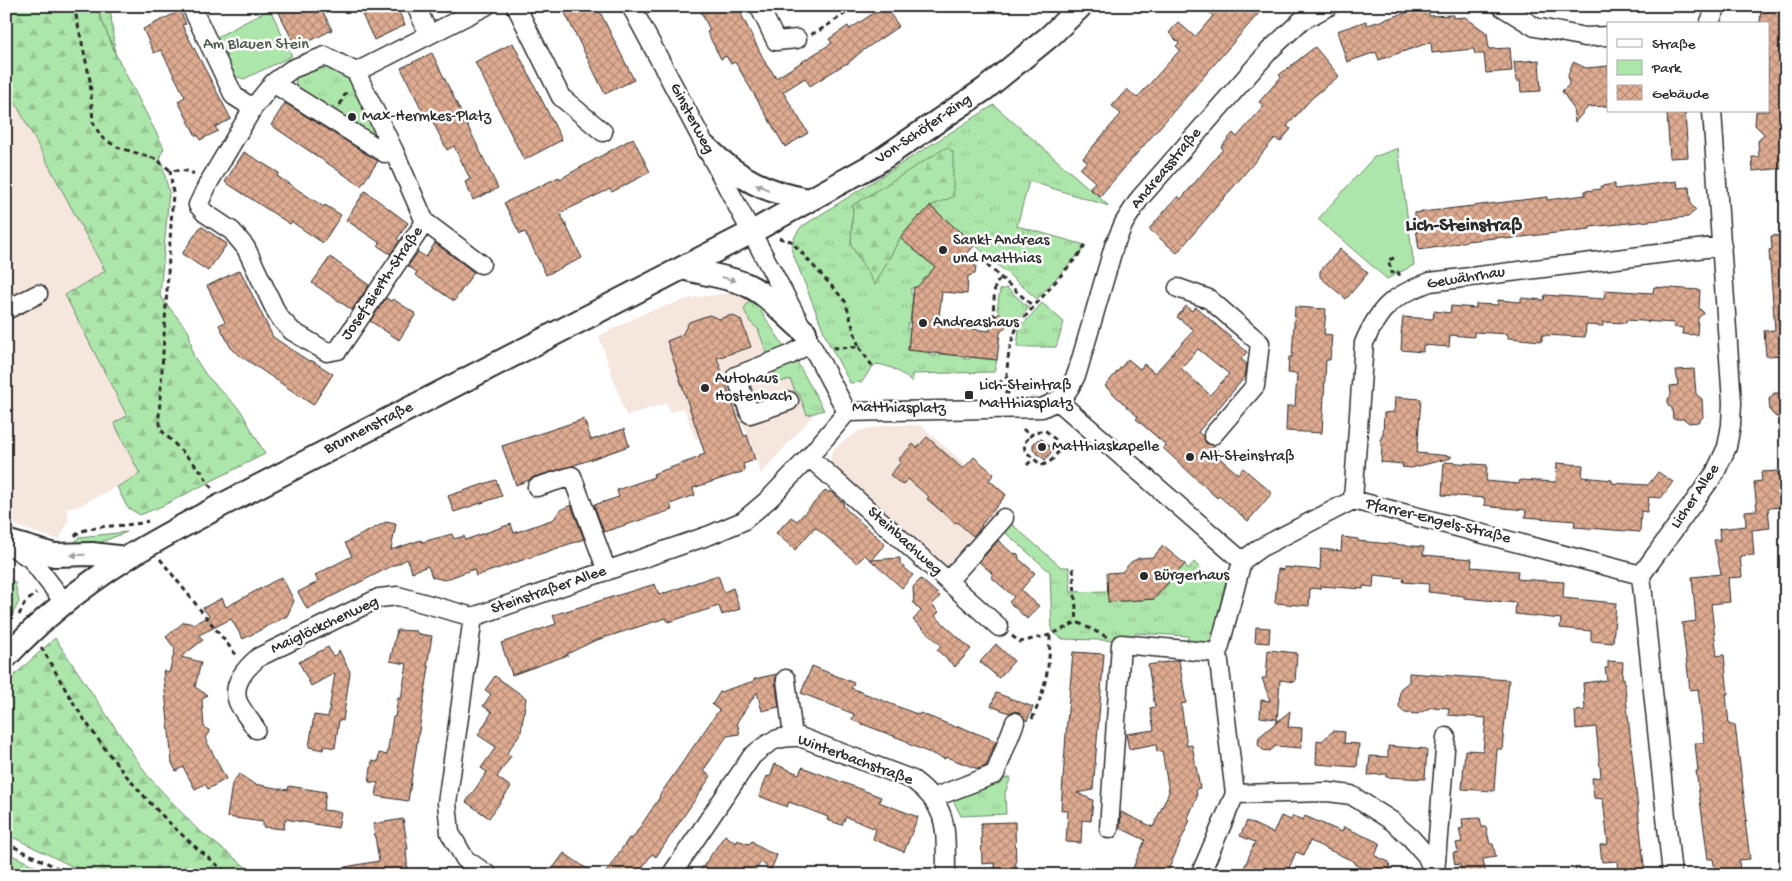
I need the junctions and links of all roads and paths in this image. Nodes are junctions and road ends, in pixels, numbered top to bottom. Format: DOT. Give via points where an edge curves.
graph roads {
  1 [pos="74,6"];
  2 [pos="191,6"];
  3 [pos="416,6"];
  4 [pos="486,6"];
  5 [pos="516,6"];
  6 [pos="631,6"];
  7 [pos="758,6"];
  8 [pos="857,6"];
  9 [pos="1081,6"];
  10 [pos="1329,6"];
  11 [pos="1501,6"];
  12 [pos="1718,6"];
  13 [pos="1710,22"];
  14 [pos="429,35"];
  15 [pos="1607,36"];
  16 [pos="797,39"];
  17 [pos="356,72"];
  18 [pos="273,84"];
  19 [pos="253,108"];
  20 [pos="1712,112"];
  21 [pos="332,120"];
  22 [pos="603,132"];
  23 [pos="708,150"];
  24 [pos="394,151"];
  25 [pos="170,170"];
  26 [pos="209,182"];
  27 [pos="809,200"];
  28 [pos="425,222"];
  29 [pos="752,232"];
  30 [pos="1085,245"];
  31 [pos="1722,246"];
  32 [pos="1394,258"];
  33 [pos="980,260"];
  34 [pos="481,264"];
  35 [pos="682,268"];
  36 [pos="1001,278"];
  37 [pos="1178,288"];
  38 [pos="1406,291"];
  39 [pos="38,294"];
  40 [pos="1034,306"];
  41 [pos="6,310"];
  42 [pos="996,317"];
  43 [pos="809,341"];
  44 [pos="859,347"];
  45 [pos="873,367"];
  46 [pos="1007,377"];
  47 [pos="790,401"];
  48 [pos="1058,401"];
  49 [pos="847,412"];
  50 [pos="1023,429"];
  51 [pos="1213,435"];
  52 [pos="1030,436"];
  53 [pos="809,457"];
  54 [pos="1033,458"];
  55 [pos="1027,465"];
  56 [pos="537,487"];
  57 [pos="213,491"];
  58 [pos="1353,500"];
  59 [pos="1004,518"];
  60 [pos="6,542"];
  61 [pos="149,545"];
  62 [pos="126,558"];
  63 [pos="1242,561"];
  64 [pos="1072,568"];
  65 [pos="607,571"];
  66 [pos="1641,574"];
  67 [pos="948,581"];
  68 [pos="64,602"];
  69 [pos="473,617"];
  70 [pos="1077,622"];
  71 [pos="999,627"];
  72 [pos="30,631"];
  73 [pos="1121,644"];
  74 [pos="1218,653"];
  75 [pos="6,656"];
  76 [pos="246,668"];
  77 [pos="786,679"];
  78 [pos="1015,722"];
  79 [pos="256,729"];
  80 [pos="792,737"];
  81 [pos="1446,737"];
  82 [pos="1235,794"];
  83 [pos="933,798"];
  84 [pos="1109,830"];
  85 [pos="6,843"];
  86 [pos="1435,874"];
  87 [pos="72,875"];
  88 [pos="230,875"];
  89 [pos="488,875"];
  90 [pos="671,875"];
  91 [pos="946,875"];
  92 [pos="1200,875"];
  93 [pos="1672,875"];
  1 -- 25 [label="path" via="90,80 93,122 101,137 117,148 156,159"];
  2 -- 19 [label="street" via="234,96"];
  3 -- 14 [label="street"];
  4 -- 14 [label="street"];
  5 -- 22 [label="street" via="561,97"];
  6 -- 23 [label="street, Ginsterweg"];
  7 -- 16 [label="street" via="776,41"];
  8 -- 16 [label="path" via="817,32"];
  9 -- 27 [label="main road, Von-Schöfer-Ring" via="985,89 876,163"];
  10 -- 48 [label="street, Andreasstraße" via="1301,21 1270,50 1140,198 1114,246 1071,388"];
  11 -- 15 [label="street" via="1535,27 1585,37"];
  12 -- 13 [label="street"];
  14 -- 17 [label="street"];
  17 -- 18 [label="street" via="325,56 292,69"];
  17 -- 21 [label="path"];
  17 -- 24 [label="street"];
  18 -- 19 [label="street"];
  18 -- 21 [label="street"];
  19 -- 26 [label="street, Josef-Bierth-Straße"];
  20 -- 31 [label="street, Licher Allee"];
  21 -- 24 [label="street" via="385,154"];
  27 -- 23 [label="main road, one-way" via="785,196 756,184"];
  23 -- 29 [label="street, Ginsterweg"];
  24 -- 28 [label="street, Josef-Bierth-Straße"];
  25 -- 26 [label="path" via="189,171"];
  25 -- 57 [label="path" via="173,193 159,417 161,430 202,472"];
  26 -- 28 [label="street, Josef-Bierth-Straße" via="198,204 205,213 232,231 246,248 278,316 292,331 327,352 338,350"];
  27 -- 29 [label="main road, Von-Schöfer-Ring"];
  28 -- 34 [label="street, Josef-Bierth-Straße"];
  29 -- 35 [label="main road, Brunnenstraße"];
  29 -- 43 [label="street, Matthiasplatz"];
  29 -- 44 [label="path" via="791,241 846,301"];
  30 -- 40 [label="path"];
  31 -- 38 [label="street, Gewährhau" via="1430,282"];
  31 -- 66 [label="street, Licher Allee" via="1732,402 1727,447 1715,473"];
  32 -- 38 [label="path" via="1388,260 1392,273 1397,270"];
  33 -- 36 [label="path"];
  35 -- 43 [label="main road, one-way" via="747,285 762,294"];
  35 -- 61 [label="main road, Brunnenstraße"];
  36 -- 40 [label="path"];
  36 -- 42 [label="path" via="995,285 993,314"];
  37 -- 51 [label="street" via="1209,299 1260,343 1255,386"];
  38 -- 58 [label="street, Gewährhau" via="1389,302 1373,322 1364,343"];
  39 -- 41 [label="street"];
  40 -- 46 [label="path" via="1012,337"];
  43 -- 44 [label="path"];
  43 -- 47 [label="street" via="790,355 736,376 750,414"];
  43 -- 49 [label="street, Matthiasplatz"];
  44 -- 45 [label="path"];
  46 -- 46 [label="path" via="1016,385 1012,392 1007,393 1000,389 1002,379"];
  48 -- 49 [label="street, Matthiasplatz" via="1042,408 1002,413"];
  48 -- 63 [label="street"];
  49 -- 53 [label="street, Steinstraßer Allee"];
  50 -- 52 [label="path"];
  52 -- 54 [label="path" via="1024,443 1025,451"];
  52 -- 54 [label="path" via="1045,430 1060,444 1059,452 1048,464 1040,465"];
  53 -- 65 [label="street, Steinstraßer Allee" via="769,499 742,521 710,536"];
  53 -- 67 [label="street, Steinbachweg"];
  54 -- 55 [label="path"];
  56 -- 65 [label="street" via="572,476"];
  58 -- 63 [label="street, Pfarrer-Engels-Straße" via="1260,548"];
  58 -- 66 [label="street, Pfarrer-Engels-Straße"];
  59 -- 67 [label="street"];
  62 -- 60 [label="main road, one-way" via="92,554 54,555"];
  60 -- 68 [label="street" via="31,559"];
  61 -- 62 [label="main road, Brunnenstraße"];
  61 -- 76 [label="path"];
  62 -- 68 [label="main road, Brunnenstraße"];
  63 -- 74 [label="street"];
  64 -- 70 [label="path"];
  65 -- 69 [label="street, Steinstraßer Allee"];
  66 -- 93 [label="street"];
  67 -- 71 [label="street, Steinbachweg"];
  68 -- 72 [label="main road, Brunnenstraße"];
  69 -- 76 [label="street, Maiglöckchenweg" via="398,596 379,598 259,657"];
  69 -- 89 [label="street, Steinstraßer Allee" via="447,803 450,833 465,859"];
  70 -- 71 [label="path" via="1050,635 1020,642"];
  70 -- 73 [label="path"];
  72 -- 75 [label="main road, Brunnenstraße"];
  72 -- 88 [label="path" via="78,710 124,773 165,819"];
  73 -- 74 [label="street"];
  73 -- 84 [label="street"];
  74 -- 82 [label="street"];
  76 -- 79 [label="street" via="236,689 238,701"];
  77 -- 80 [label="street"];
  78 -- 83 [label="street" via="995,774"];
  80 -- 83 [label="street, Winterbachstraße" via="800,737 913,780"];
  80 -- 90 [label="street, Winterbachstraße" via="781,736 752,756"];
  81 -- 86 [label="street"];
  82 -- 86 [label="street" via="1328,792 1351,795 1392,821 1411,838 1426,855"];
  82 -- 92 [label="street"];
  83 -- 91 [label="street, Winterbachstraße" via="945,825"];
  85 -- 87 [label="path"];
}
